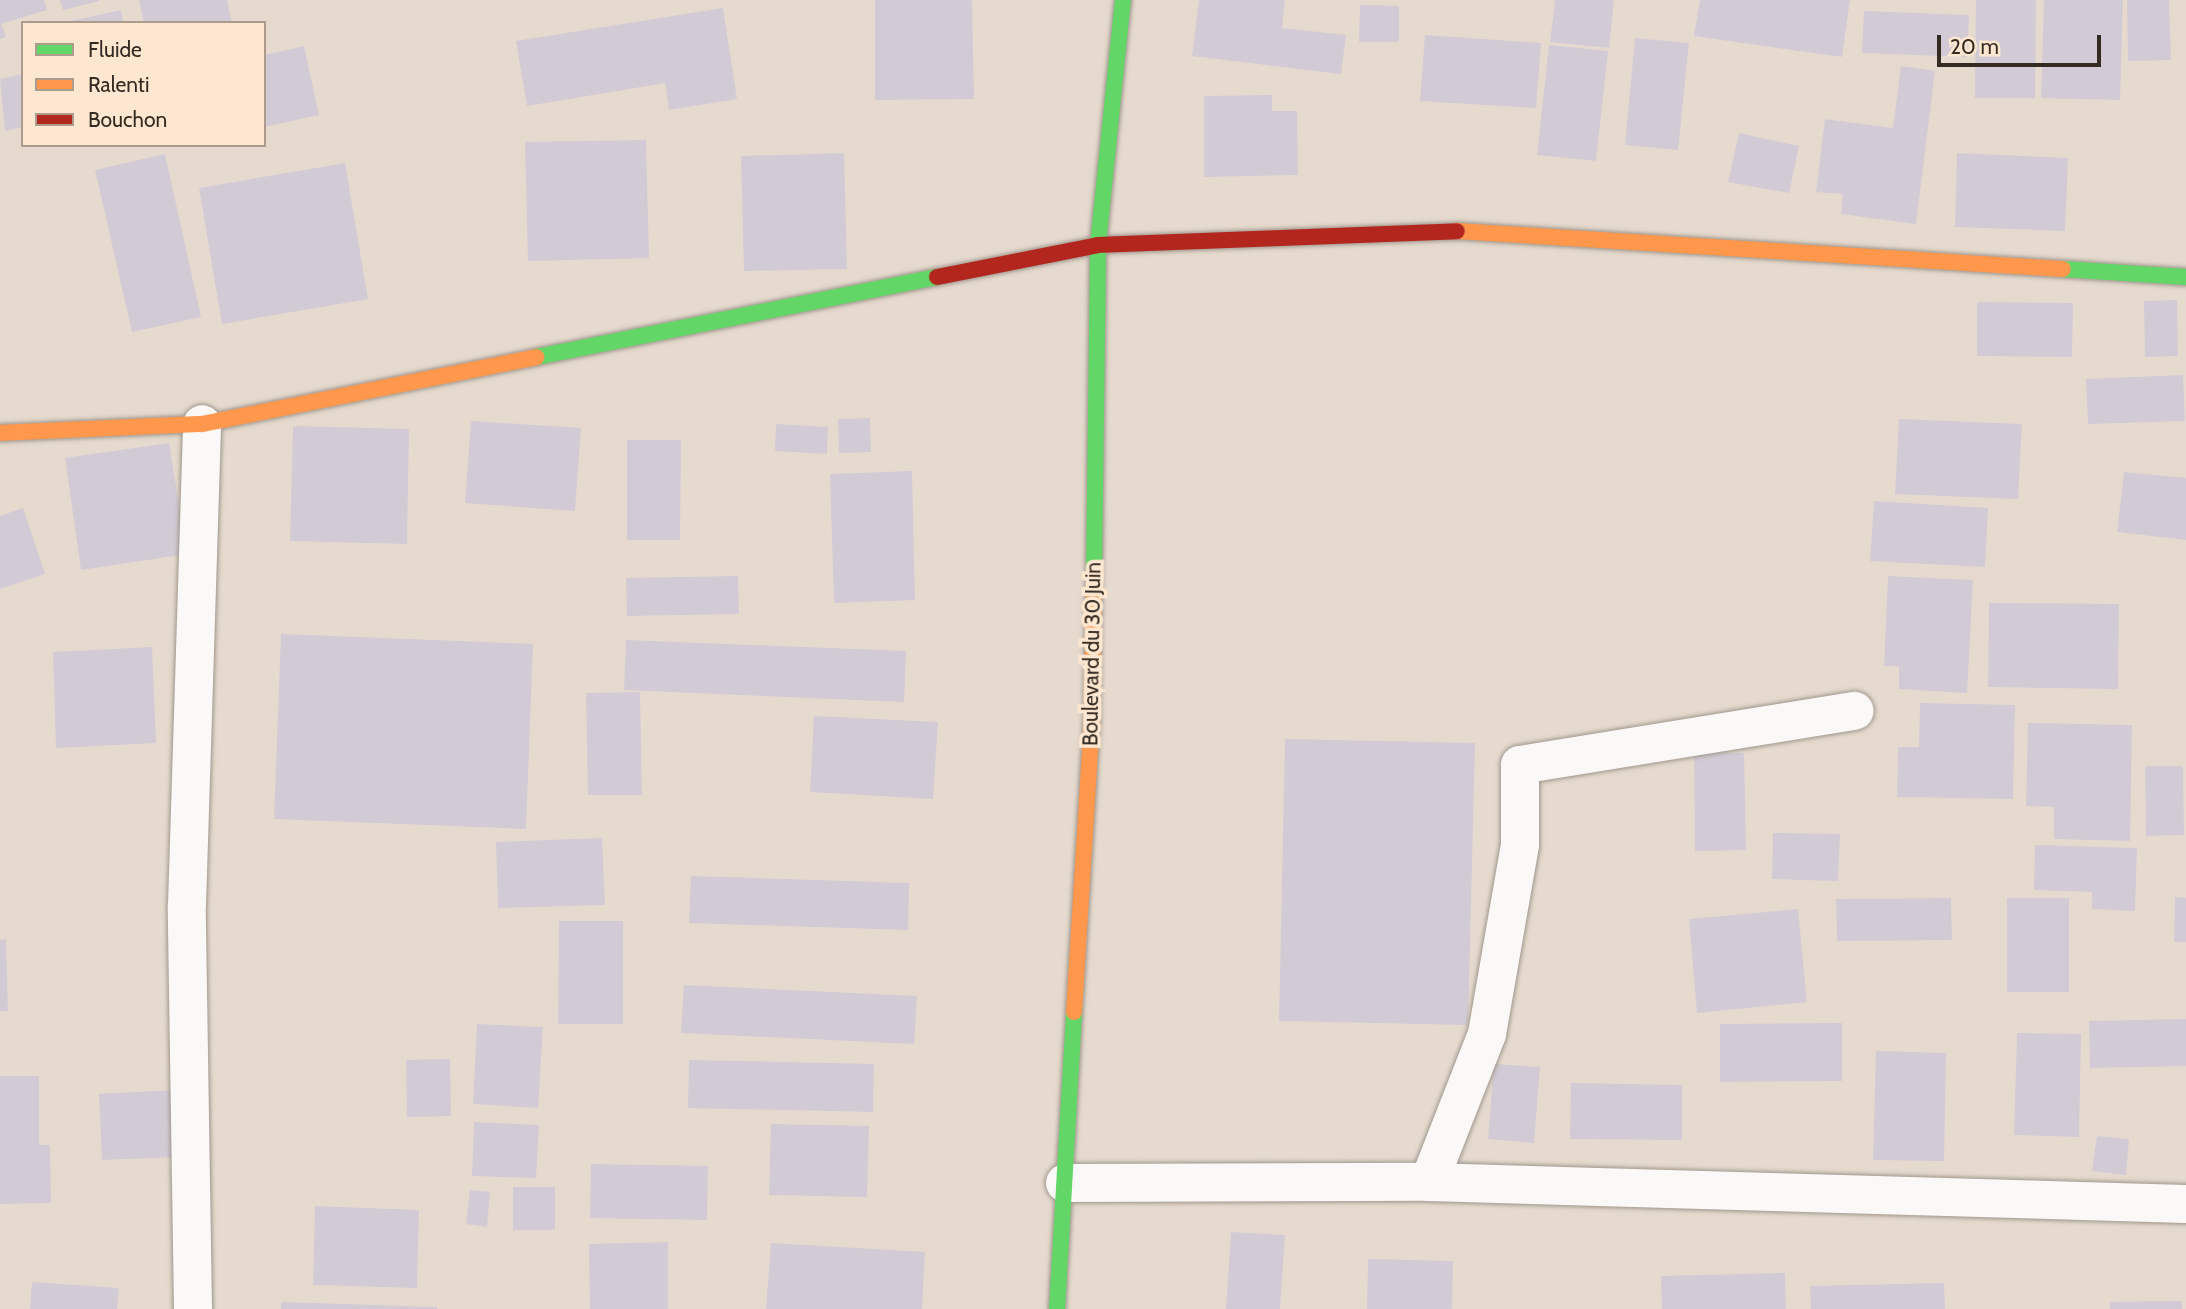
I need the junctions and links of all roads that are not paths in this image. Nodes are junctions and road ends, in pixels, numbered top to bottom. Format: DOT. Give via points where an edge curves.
graph roads {
  1 [pos="1123,0"];
  2 [pos="1098,246"];
  3 [pos="2186,276"];
  4 [pos="202,424"];
  5 [pos="0,433"];
  6 [pos="1855,711"];
  7 [pos="1429,1182"];
  8 [pos="1065,1183"];
  9 [pos="2186,1204"];
  10 [pos="193,1309"];
  11 [pos="1057,1309"];
  1 -- 2 [label="street, Boulevard du 30 Juin"];
  2 -- 3 [label="street" via="1451,231"];
  2 -- 4 [label="street"];
  2 -- 8 [label="street, Boulevard du 30 Juin" via="1092,715"];
  4 -- 5 [label="street"];
  4 -- 10 [label="street" via="187,905"];
  6 -- 7 [label="street" via="1520,765 1520,845 1487,1034"];
  7 -- 8 [label="street"];
  7 -- 9 [label="street"];
  8 -- 11 [label="street, Boulevard du 30 Juin"];
}
